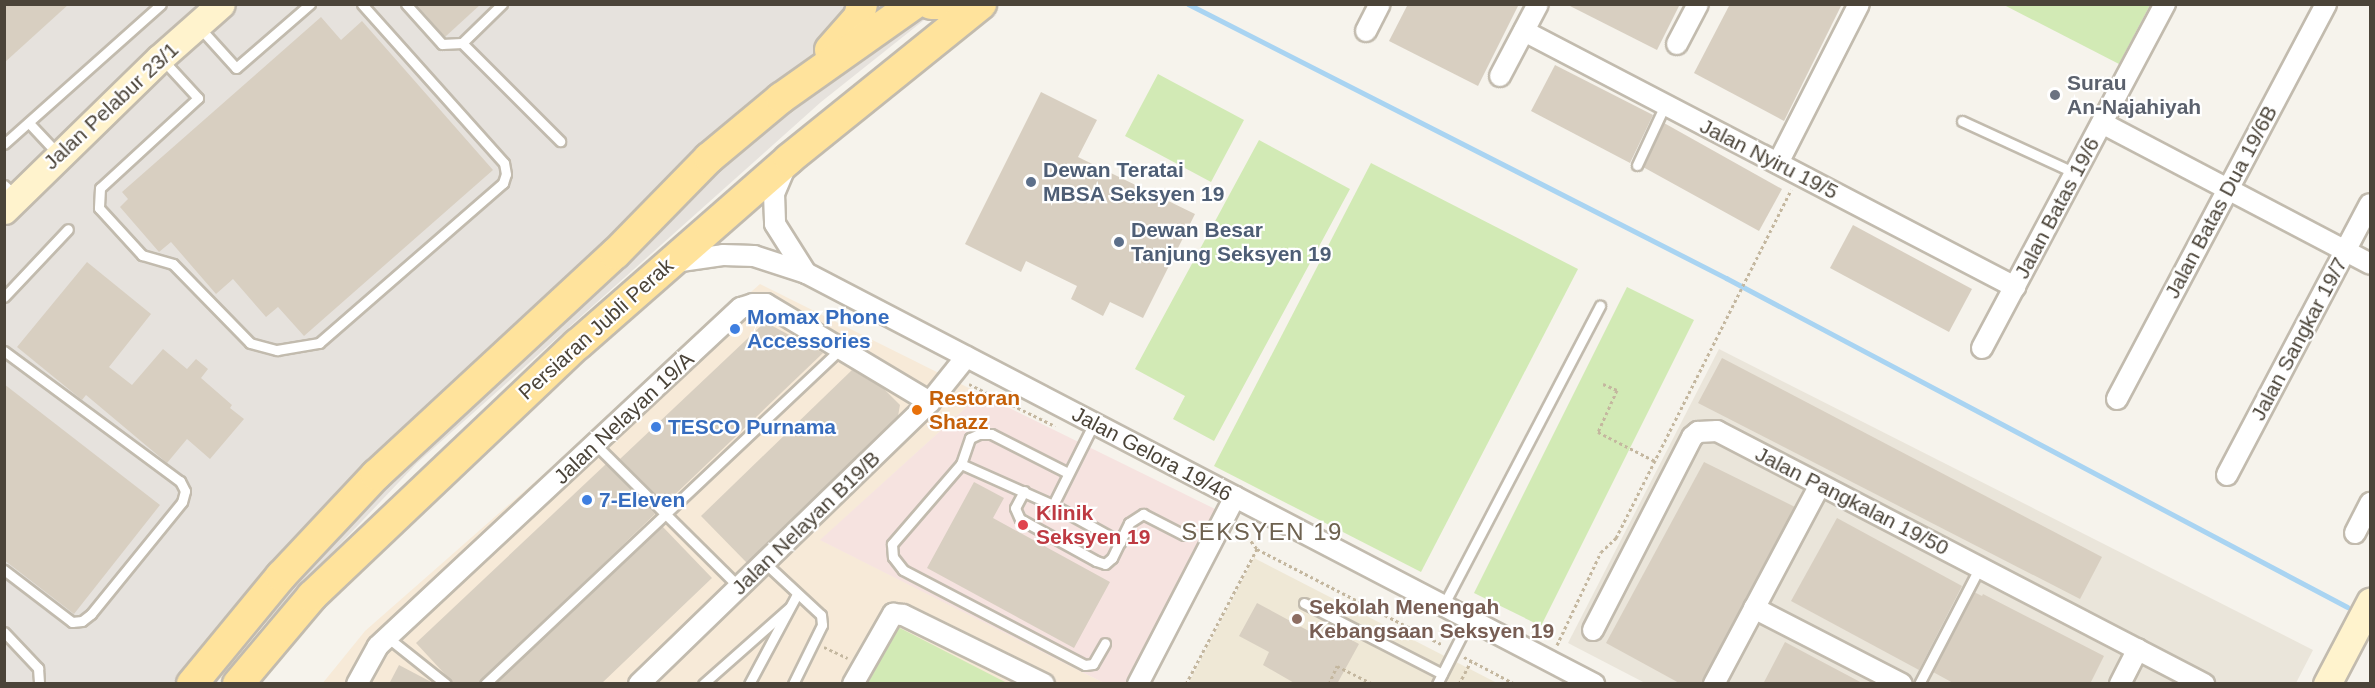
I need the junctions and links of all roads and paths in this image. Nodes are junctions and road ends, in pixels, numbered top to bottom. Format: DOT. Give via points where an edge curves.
graph roads {
  1 [pos="160,4"];
  2 [pos="221,4"];
  3 [pos="310,4"];
  4 [pos="362,4"];
  5 [pos="406,4"];
  6 [pos="502,4"];
  7 [pos="862,4"];
  8 [pos="914,4"];
  9 [pos="981,4"];
  10 [pos="1380,4"];
  11 [pos="1538,4"];
  12 [pos="1698,4"];
  13 [pos="1859,4"];
  14 [pos="2165,4"];
  15 [pos="2326,4"];
  16 [pos="945,5"];
  17 [pos="198,25"];
  18 [pos="1366,31"];
  19 [pos="1524,31"];
  20 [pos="462,43"];
  21 [pos="1677,44"];
  22 [pos="928,48"];
  23 [pos="160,58"];
  24 [pos="1500,76"];
  25 [pos="781,98"];
  26 [pos="1665,105"];
  27 [pos="1962,121"];
  28 [pos="29,123"];
  29 [pos="2102,123"];
  30 [pos="560,141"];
  31 [pos="4,144"];
  32 [pos="59,155"];
  33 [pos="789,159"];
  34 [pos="1778,164"];
  35 [pos="1637,165"];
  36 [pos="2075,173"];
  37 [pos="1799,174"];
  38 [pos="2228,189"];
  39 [pos="8,197"];
  40 [pos="2370,204"];
  41 [pos="68,230"];
  42 [pos="2346,251"];
  43 [pos="669,263"];
  44 [pos="2370,264"];
  45 [pos="806,273"];
  46 [pos="2015,287"];
  47 [pos="4,297"];
  48 [pos="1600,306"];
  49 [pos="1982,348"];
  50 [pos="840,349"];
  51 [pos="4,351"];
  52 [pos="966,357"];
  53 [pos="1603,384"];
  54 [pos="2117,399"];
  55 [pos="930,402"];
  56 [pos="1094,423"];
  57 [pos="596,445"];
  58 [pos="1655,461"];
  59 [pos="961,464"];
  60 [pos="1068,473"];
  61 [pos="2227,475"];
  62 [pos="1820,485"];
  63 [pos="1024,491"];
  64 [pos="1235,497"];
  65 [pos="2370,503"];
  66 [pos="1053,505"];
  67 [pos="665,514"];
  68 [pos="2355,533"];
  69 [pos="1184,535"];
  70 [pos="1120,542"];
  71 [pos="1257,549"];
  72 [pos="765,563"];
  73 [pos="1980,567"];
  74 [pos="4,570"];
  75 [pos="739,587"];
  76 [pos="797,594"];
  77 [pos="2370,602"];
  78 [pos="1304,603"];
  79 [pos="1443,606"];
  80 [pos="789,608"];
  81 [pos="1754,608"];
  82 [pos="1470,619"];
  83 [pos="1593,630"];
  84 [pos="4,632"];
  85 [pos="387,637"];
  86 [pos="813,643"];
  87 [pos="1104,643"];
  88 [pos="2138,649"];
  89 [pos="1471,660"];
  90 [pos="1550,660"];
  91 [pos="863,664"];
  92 [pos="1442,674"];
  93 [pos="39,684"];
  94 [pos="192,684"];
  95 [pos="238,684"];
  96 [pos="357,684"];
  97 [pos="446,684"];
  98 [pos="485,684"];
  99 [pos="639,684"];
  100 [pos="703,684"];
  101 [pos="749,684"];
  102 [pos="793,684"];
  103 [pos="853,684"];
  104 [pos="1044,684"];
  105 [pos="1138,684"];
  106 [pos="1186,684"];
  107 [pos="1329,684"];
  108 [pos="1373,684"];
  109 [pos="1437,684"];
  110 [pos="1458,684"];
  111 [pos="1594,684"];
  112 [pos="1714,684"];
  113 [pos="1902,684"];
  114 [pos="1919,684"];
  115 [pos="2120,684"];
  116 [pos="2204,684"];
  117 [pos="2327,684"];
  1 -- 28 [label="lane"];
  2 -- 17 [label="street, Jalan Pelabur 23/1"];
  3 -- 17 [label="lane" via="236,68"];
  4 -- 23 [label="lane" via="504,163 506,174 503,183 319,343 277,350 250,343 173,264 142,255 99,208 100,188 198,98"];
  5 -- 20 [label="lane" via="442,44"];
  6 -- 20 [label="lane"];
  7 -- 25 [label="main road" via="859,17 844,36"];
  8 -- 25 [label="main road, Persiaran Jubli Perak"];
  9 -- 22 [label="main road, Persiaran Jubli Perak"];
  10 -- 18 [label="street"];
  11 -- 19 [label="street"];
  12 -- 21 [label="street"];
  13 -- 34 [label="street"];
  14 -- 29 [label="street, Jalan Batas 19/6"];
  15 -- 38 [label="street, Jalan Batas Dua 19/6B"];
  16 -- 22 [label="main road"];
  17 -- 23 [label="street, Jalan Pelabur 23/1"];
  19 -- 24 [label="street"];
  19 -- 26 [label="street, Jalan Nyiru 19/5"];
  20 -- 30 [label="lane"];
  22 -- 33 [label="main road, Persiaran Jubli Perak"];
  23 -- 32 [label="street, Jalan Pelabur 23/1"];
  25 -- 94 [label="main road, Persiaran Jubli Perak" via="709,158 615,254 376,475 281,576"];
  26 -- 34 [label="street, Jalan Nyiru 19/5"];
  26 -- 35 [label="lane"];
  27 -- 36 [label="lane"];
  28 -- 31 [label="lane"];
  28 -- 32 [label="lane"];
  29 -- 36 [label="street, Jalan Batas 19/6"];
  29 -- 38 [label="street"];
  32 -- 39 [label="street, Jalan Pelabur 23/1"];
  33 -- 43 [label="main road, Persiaran Jubli Perak"];
  33 -- 45 [label="street, Jalan Gelora 19/46" via="774,193 775,224"];
  34 -- 37 [label="street, Jalan Nyiru 19/5"];
  36 -- 46 [label="street, Jalan Batas 19/6"];
  37 -- 46 [label="street, Jalan Nyiru 19/5"];
  37 -- 58 [label="path"];
  38 -- 42 [label="street"];
  38 -- 54 [label="street, Jalan Batas Dua 19/6B"];
  40 -- 42 [label="street, Jalan Sangkar 19/7"];
  41 -- 47 [label="lane"];
  42 -- 44 [label="street"];
  42 -- 61 [label="street, Jalan Sangkar 19/7"];
  43 -- 45 [label="street, Jalan Gelora 19/46" via="723,255 754,256"];
  43 -- 95 [label="main road, Persiaran Jubli Perak" via="459,454 312,596"];
  45 -- 52 [label="street, Jalan Gelora 19/46"];
  46 -- 49 [label="street, Jalan Batas 19/6"];
  48 -- 79 [label="lane"];
  50 -- 55 [label="street, Jalan Nelayan 19/A"];
  50 -- 57 [label="street, Jalan Nelayan 19/A" via="766,304 741,308"];
  50 -- 67 [label="lane"];
  51 -- 74 [label="lane" via="180,481 185,491 182,502 92,614 82,621 72,622"];
  52 -- 55 [label="street, Jalan Nelayan B19/B"];
  52 -- 56 [label="street, Jalan Gelora 19/46"];
  53 -- 58 [label="path" via="1617,390 1598,432"];
  55 -- 72 [label="street, Jalan Nelayan B19/B"];
  56 -- 60 [label="lane"];
  56 -- 64 [label="street, Jalan Gelora 19/46"];
  57 -- 67 [label="lane"];
  57 -- 85 [label="street, Jalan Nelayan 19/A"];
  58 -- 90 [label="path" via="1616,538 1601,552"];
  59 -- 60 [label="lane" via="970,438 991,434"];
  59 -- 63 [label="lane"];
  59 -- 87 [label="lane" via="892,544 893,558 903,570 1085,665 1093,664"];
  60 -- 66 [label="lane"];
  62 -- 73 [label="street, Jalan Pangkalan 19/50"];
  62 -- 81 [label="street"];
  62 -- 83 [label="street, Jalan Pangkalan 19/50" via="1717,431 1698,432"];
  63 -- 66 [label="lane"];
  63 -- 70 [label="lane" via="1015,508 1020,519 1096,561 1105,564"];
  64 -- 79 [label="street, Jalan Gelora 19/46"];
  64 -- 105 [label="street"];
  65 -- 68 [label="street"];
  66 -- 70 [label="lane"];
  67 -- 75 [label="lane"];
  67 -- 98 [label="lane"];
  69 -- 70 [label="lane" via="1143,514 1129,523"];
  71 -- 106 [label="path"];
  72 -- 75 [label="street, Jalan Nelayan B19/B"];
  72 -- 76 [label="lane"];
  73 -- 88 [label="street, Jalan Pangkalan 19/50"];
  73 -- 114 [label="lane"];
  75 -- 99 [label="street, Jalan Nelayan B19/B"];
  76 -- 80 [label="lane"];
  76 -- 86 [label="lane" via="821,615 822,625"];
  77 -- 117 [label="street"];
  78 -- 92 [label="lane"];
  79 -- 82 [label="street, Jalan Gelora 19/46"];
  80 -- 100 [label="lane"];
  80 -- 101 [label="lane"];
  81 -- 112 [label="street"];
  81 -- 113 [label="street"];
  82 -- 90 [label="street, Jalan Gelora 19/46"];
  82 -- 92 [label="lane"];
  84 -- 93 [label="lane" via="38,668"];
  85 -- 96 [label="street, Jalan Nelayan 19/A"];
  85 -- 97 [label="lane"];
  86 -- 91 [label="path"];
  86 -- 102 [label="lane"];
  88 -- 115 [label="street"];
  88 -- 116 [label="street, Jalan Pangkalan 19/50"];
  89 -- 110 [label="path"];
  90 -- 111 [label="street, Jalan Gelora 19/46"];
  91 -- 103 [label="street"];
  91 -- 104 [label="street" via="886,622 893,614 903,615"];
  92 -- 109 [label="lane"];
  107 -- 108 [label="path" via="1337,666"];
}
